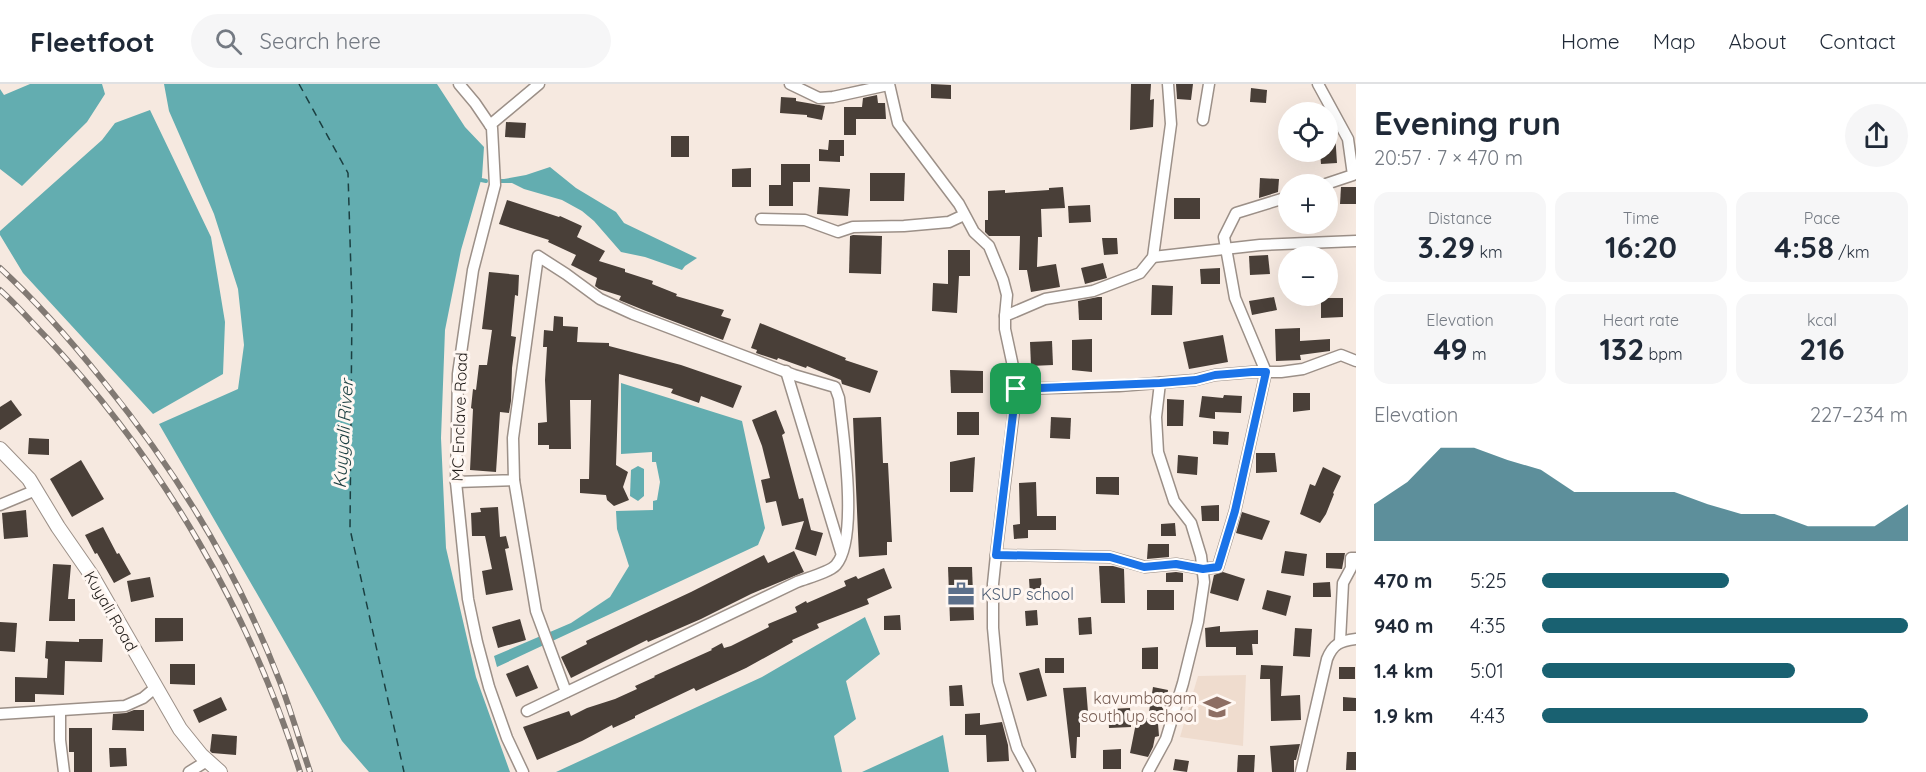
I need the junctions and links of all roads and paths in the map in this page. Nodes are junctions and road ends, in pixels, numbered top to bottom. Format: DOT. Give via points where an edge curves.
graph roads {
  1 [pos="459,84"];
  2 [pos="539,84"];
  3 [pos="790,84"];
  4 [pos="1168,84"];
  5 [pos="1209,84"];
  6 [pos="1318,84"];
  7 [pos="888,85"];
  8 [pos="1203,120"];
  9 [pos="491,127"];
  10 [pos="1338,180"];
  11 [pos="1278,200"];
  12 [pos="964,215"];
  13 [pos="761,219"];
  14 [pos="1356,241"];
  15 [pos="1226,249"];
  16 [pos="1153,257"];
  17 [pos="1005,315"];
  18 [pos="1356,361"];
  19 [pos="786,371"];
  20 [pos="1266,372"];
  21 [pos="1160,383"];
  22 [pos="1016,389"];
  23 [pos="0,449"];
  24 [pos="514,480"];
  25 [pos="456,482"];
  26 [pos="36,490"];
  27 [pos="0,505"];
  28 [pos="842,554"];
  29 [pos="996,555"];
  30 [pos="1356,558"];
  31 [pos="1203,569"];
  32 [pos="1356,639"];
  33 [pos="1340,641"];
  34 [pos="155,688"];
  35 [pos="566,692"];
  36 [pos="60,711"];
  37 [pos="527,711"];
  38 [pos="0,714"];
  39 [pos="207,760"];
  40 [pos="64,772"];
  41 [pos="189,772"];
  42 [pos="220,772"];
  43 [pos="523,772"];
  44 [pos="1030,772"];
  45 [pos="1148,772"];
  46 [pos="1301,772"];
  1 -- 9 [label="street"];
  2 -- 9 [label="street"];
  3 -- 7 [label="street" via="819,98"];
  4 -- 16 [label="street" via="1171,124"];
  5 -- 8 [label="street"];
  6 -- 10 [label="street" via="1348,139 1353,175"];
  7 -- 12 [label="street" via="898,123"];
  9 -- 25 [label="street, MC Enclave Road" via="495,185 473,270 458,374"];
  11 -- 15 [label="street" via="1236,213 1224,237"];
  12 -- 13 [label="street" via="949,222 852,227 838,232 805,220"];
  12 -- 17 [label="street" via="989,246 1003,280 1007,295"];
  14 -- 15 [label="street"];
  15 -- 16 [label="street"];
  15 -- 20 [label="street" via="1235,298"];
  16 -- 17 [label="street" via="1140,273 1093,291 1045,299"];
  17 -- 22 [label="street"];
  18 -- 20 [label="street" via="1341,355 1304,369"];
  19 -- 24 [label="street" via="600,299 538,256 513,438"];
  19 -- 28 [label="street"];
  19 -- 28 [label="street" via="835,387 839,398 847,477 847,530"];
  20 -- 21 [label="street"];
  20 -- 31 [label="street" via="1235,511 1218,567"];
  21 -- 22 [label="street"];
  21 -- 31 [label="street" via="1156,417 1158,452 1174,501 1191,523"];
  22 -- 29 [label="street"];
  23 -- 26 [label="main road, Kuyali Road"];
  24 -- 25 [label="street"];
  24 -- 35 [label="street" via="536,611"];
  25 -- 43 [label="street, MC Enclave Road" via="468,599 477,642 507,738"];
  26 -- 27 [label="street"];
  26 -- 34 [label="main road, Kuyali Road" via="92,576"];
  28 -- 35 [label="street" via="834,567"];
  29 -- 31 [label="street" via="1110,557 1144,567 1176,564"];
  29 -- 44 [label="street" via="993,628 998,682 1017,748"];
  30 -- 33 [label="street" via="1351,558 1351,568 1343,583"];
  31 -- 45 [label="street" via="1198,622 1183,683 1166,739"];
  32 -- 33 [label="street"];
  33 -- 46 [label="street" via="1327,659"];
  34 -- 36 [label="street" via="125,706"];
  34 -- 39 [label="main road, Kuyali Road" via="180,729"];
  35 -- 37 [label="street"];
  36 -- 38 [label="street"];
  36 -- 40 [label="street"];
  39 -- 41 [label="street"];
  39 -- 42 [label="main road, Kuyali Road"];
}
